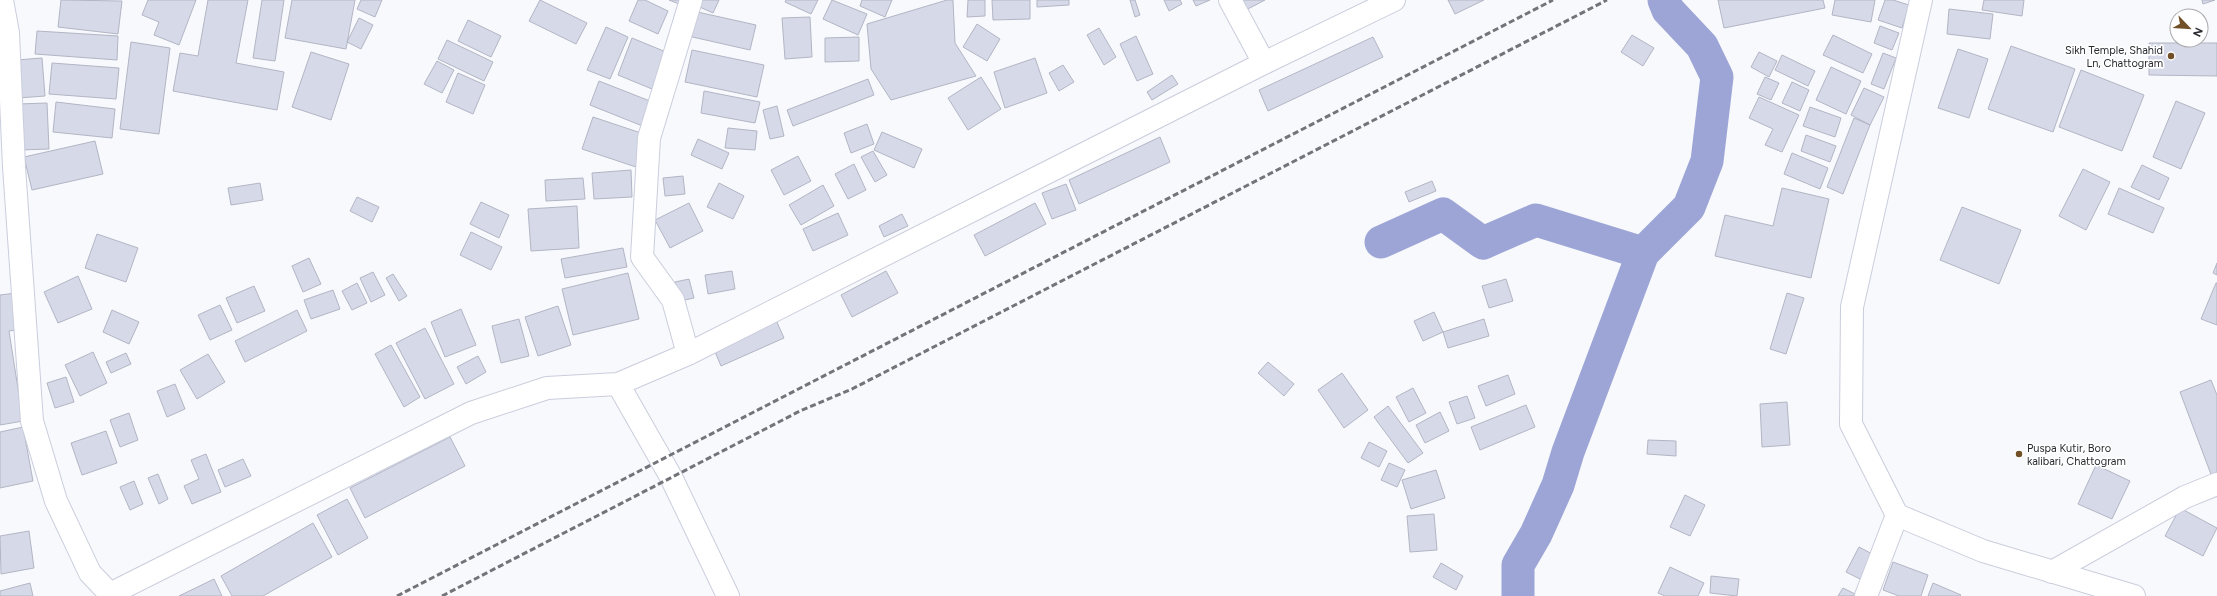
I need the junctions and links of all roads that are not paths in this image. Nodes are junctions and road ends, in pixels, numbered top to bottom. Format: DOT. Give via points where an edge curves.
graph roads {
  1 [pos="2,0"];
  2 [pos="691,0"];
  3 [pos="1230,0"];
  4 [pos="1394,0"];
  5 [pos="1921,0"];
  6 [pos="1264,63"];
  7 [pos="688,354"];
  8 [pos="618,384"];
  9 [pos="2217,484"];
  10 [pos="1897,515"];
  11 [pos="2052,572"];
  12 [pos="2112,593"];
  13 [pos="109,595"];
  14 [pos="728,596"];
  15 [pos="1866,596"];
  16 [pos="2134,596"];
  1 -- 13 [label="street" via="8,33 14,167 32,421 56,501 90,573"];
  2 -- 7 [label="street" via="649,138 642,257 673,300"];
  3 -- 6 [label="street"];
  4 -- 6 [label="street"];
  5 -- 10 [label="street" via="1852,307 1851,424"];
  6 -- 7 [label="street"];
  7 -- 8 [label="street"];
  8 -- 13 [label="street" via="547,388 471,413"];
  8 -- 14 [label="street" via="670,477"];
  9 -- 11 [label="street" via="2185,498"];
  10 -- 11 [label="street" via="1983,551"];
  10 -- 15 [label="street"];
  11 -- 12 [label="street"];
  12 -- 16 [label="street"];
}
